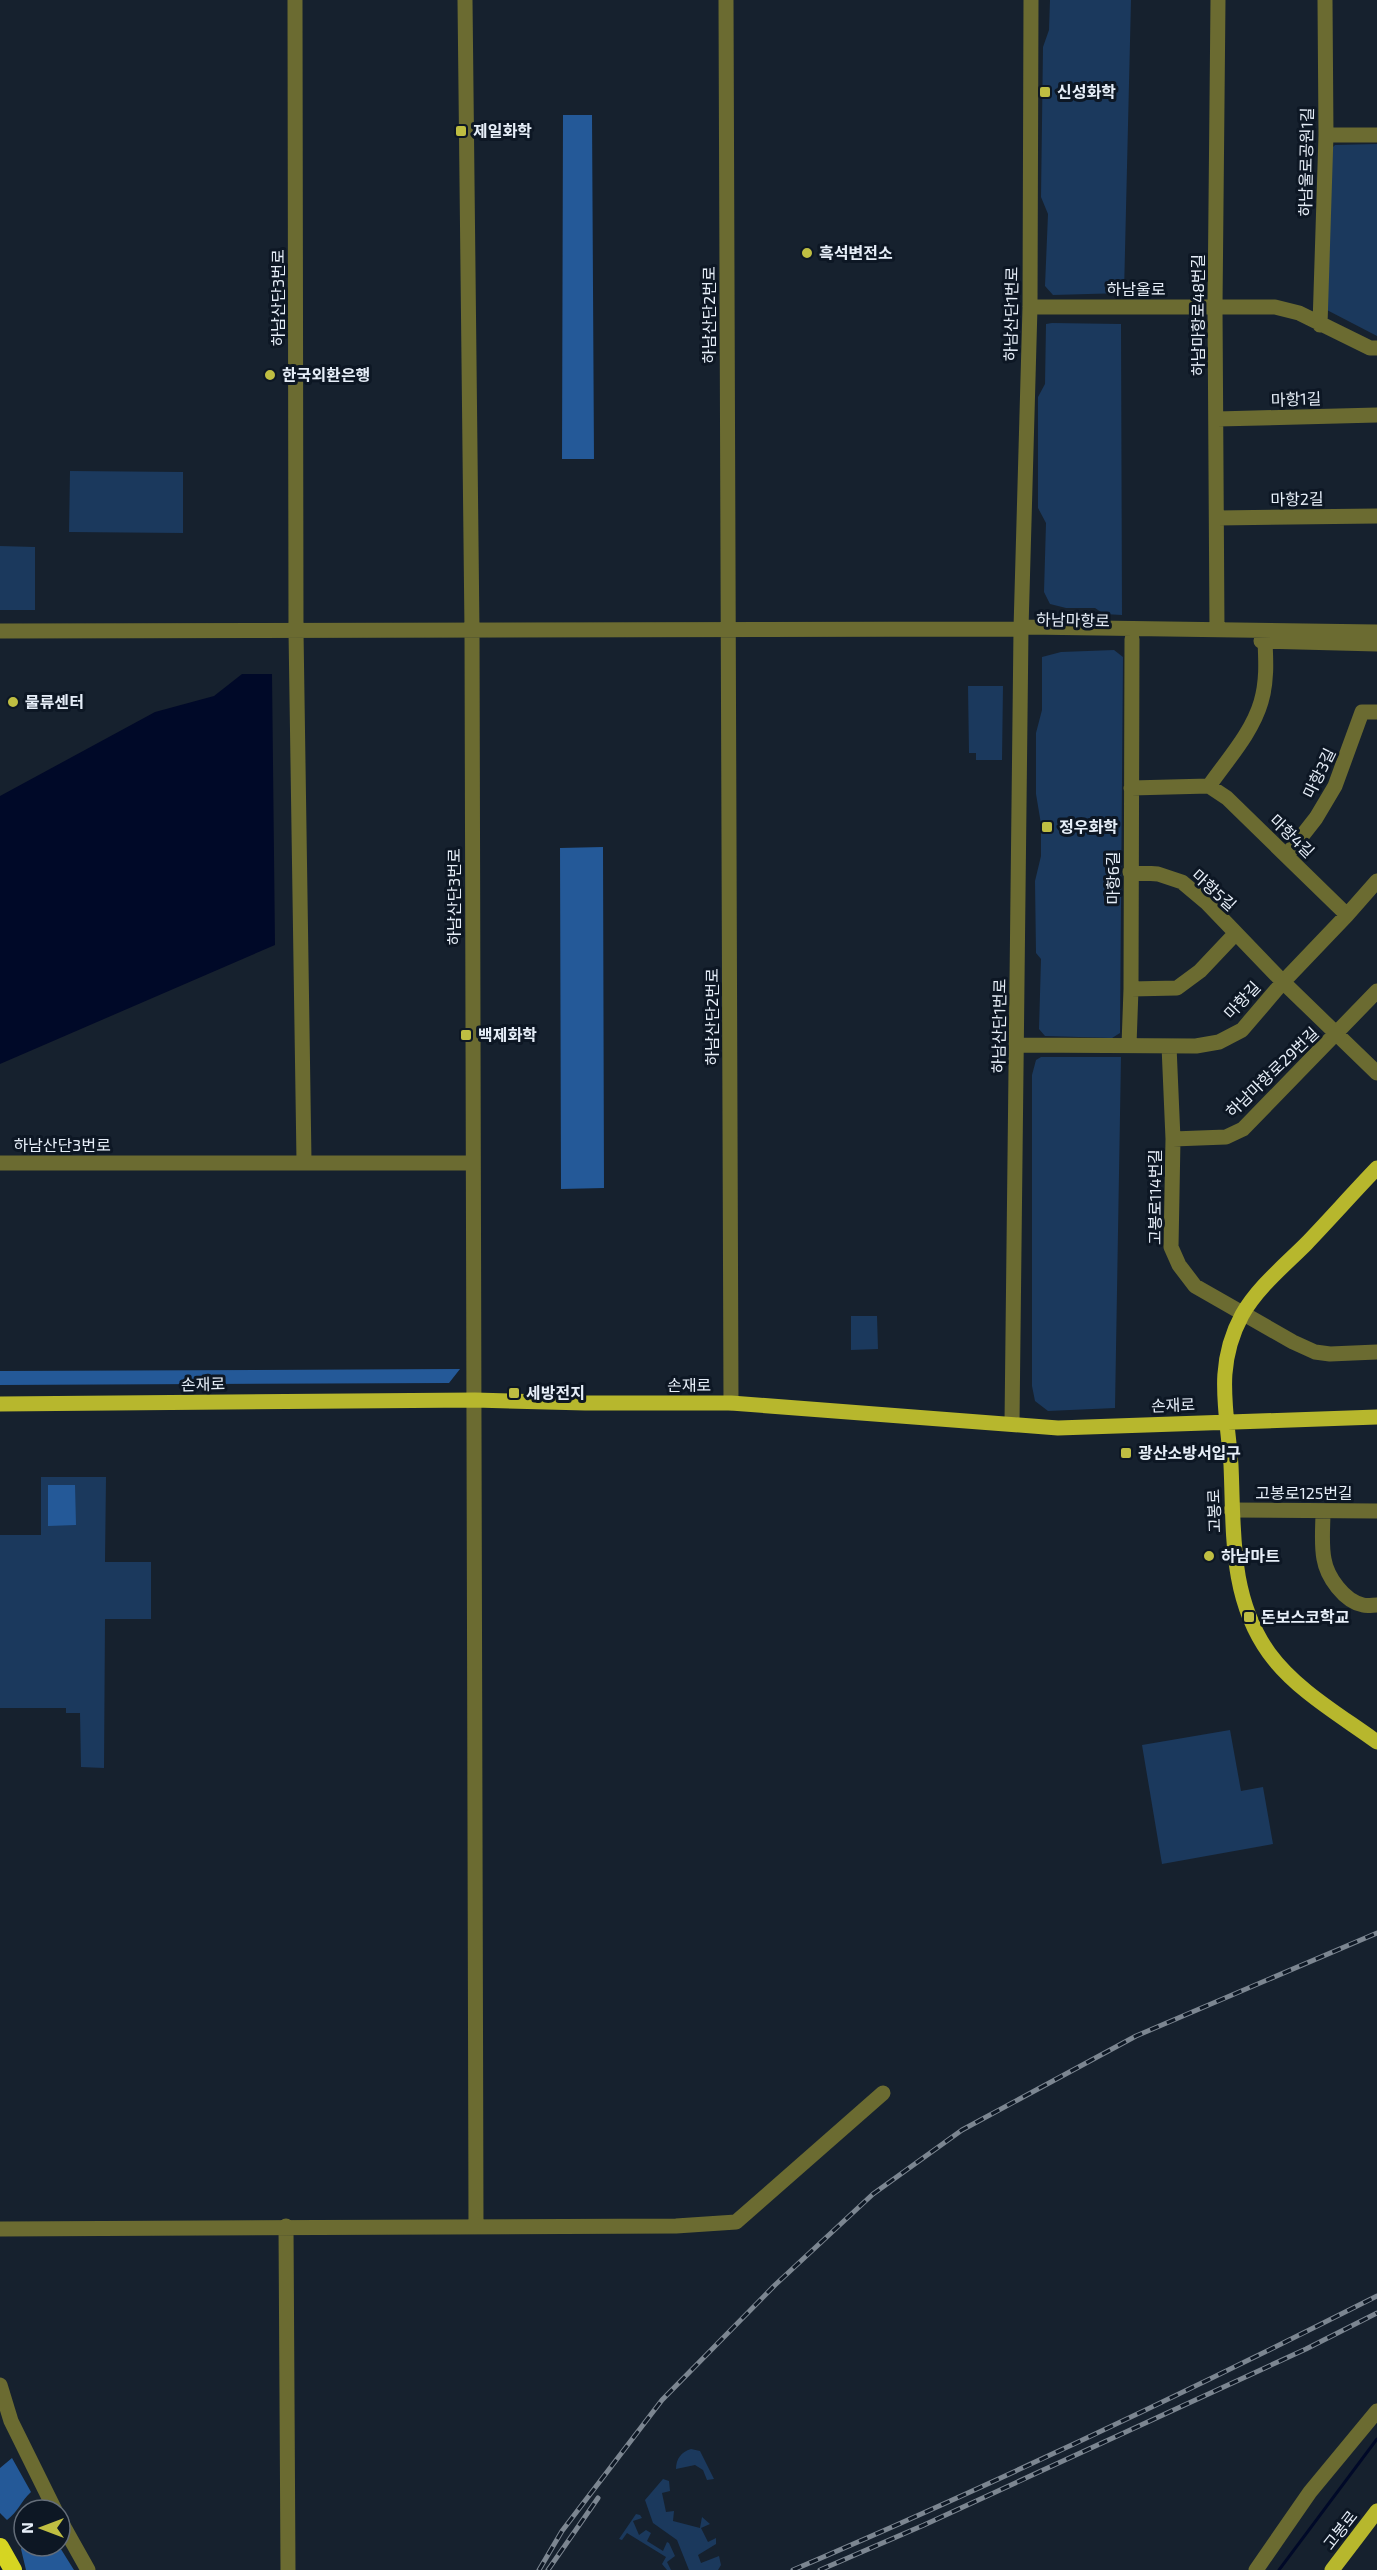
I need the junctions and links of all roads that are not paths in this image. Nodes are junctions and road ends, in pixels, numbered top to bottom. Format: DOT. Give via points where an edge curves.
graph roads {
  1 [pos="295,0"];
  2 [pos="465,0"];
  3 [pos="726,0"];
  4 [pos="1031,0"];
  5 [pos="1218,0"];
  6 [pos="1324,0"];
  7 [pos="1326,135"];
  8 [pos="1377,135"];
  9 [pos="1215,307"];
  10 [pos="1030,308"];
  11 [pos="1320,325"];
  12 [pos="1377,348"];
  13 [pos="1377,415"];
  14 [pos="1217,419"];
  15 [pos="1377,516"];
  16 [pos="1217,518"];
  17 [pos="1021,629"];
  18 [pos="1217,630"];
  19 [pos="0,631"];
  20 [pos="296,631"];
  21 [pos="472,631"];
  22 [pos="728,631"];
  23 [pos="1377,632"];
  24 [pos="1132,639"];
  25 [pos="1265,641"];
  26 [pos="1377,644"];
  27 [pos="1377,712"];
  28 [pos="1209,786"];
  29 [pos="1131,788"];
  30 [pos="1287,855"];
  31 [pos="1130,872"];
  32 [pos="1377,881"];
  33 [pos="1347,915"];
  34 [pos="1235,934"];
  35 [pos="1283,982"];
  36 [pos="1131,989"];
  37 [pos="1377,991"];
  38 [pos="1336,1034"];
  39 [pos="1017,1045"];
  40 [pos="1129,1045"];
  41 [pos="1169,1046"];
  42 [pos="1377,1073"];
  43 [pos="1173,1139"];
  44 [pos="304,1161"];
  45 [pos="472,1163"];
  46 [pos="0,1164"];
  47 [pos="1377,1168"];
  48 [pos="1243,1313"];
  49 [pos="1377,1352"];
  50 [pos="475,1400"];
  51 [pos="731,1403"];
  52 [pos="0,1404"];
  53 [pos="1377,1417"];
  54 [pos="1226,1421"];
  55 [pos="1012,1423"];
  56 [pos="1231,1510"];
  57 [pos="1323,1511"];
  58 [pos="1377,1511"];
  59 [pos="1377,1605"];
  60 [pos="1377,1742"];
  61 [pos="883,2093"];
  62 [pos="286,2226"];
  63 [pos="476,2227"];
  64 [pos="0,2229"];
  65 [pos="0,2385"];
  66 [pos="1377,2411"];
  67 [pos="49,2498"];
  68 [pos="1377,2511"];
  69 [pos="72,2541"];
  70 [pos="0,2547"];
  71 [pos="14,2570"];
  72 [pos="88,2570"];
  73 [pos="288,2570"];
  74 [pos="1257,2570"];
  75 [pos="1332,2570"];
  1 -- 20 [label="street, 하남산단3번로"];
  2 -- 21 [label="street, 하남산단3번로"];
  3 -- 22 [label="street, 하남산단2번로"];
  4 -- 10 [label="street, 하남산단1번로"];
  5 -- 9 [label="street, 하남마항로48번길"];
  6 -- 7 [label="street, 하남울로공원1길"];
  7 -- 8 [label="street"];
  7 -- 11 [label="street, 하남울로공원1길"];
  9 -- 10 [label="street, 하남울로"];
  9 -- 11 [label="street, 하남울로" via="1275,307 1299,313"];
  9 -- 14 [label="street, 하남마항로48번길"];
  10 -- 17 [label="street, 하남산단1번로"];
  11 -- 12 [label="street, 하남울로"];
  13 -- 14 [label="street, 마항1길"];
  14 -- 16 [label="street, 하남마항로48번길"];
  15 -- 16 [label="street, 마항2길"];
  16 -- 18 [label="street, 하남마항로48번길"];
  17 -- 18 [label="street, 하남마항로"];
  17 -- 22 [label="street"];
  17 -- 24 [label="street, 하남마항로" via="1028,637"];
  17 -- 39 [label="street, 하남산단1번로"];
  18 -- 23 [label="street, 하남마항로"];
  19 -- 20 [label="street"];
  20 -- 21 [label="street"];
  20 -- 44 [label="street, 하남산단3번로"];
  21 -- 22 [label="street"];
  21 -- 45 [label="street, 하남산단3번로"];
  22 -- 51 [label="street, 하남산단2번로"];
  24 -- 25 [label="street, 하남마항로"];
  24 -- 29 [label="street, 마항6길"];
  25 -- 26 [label="street, 하남마항로"];
  25 -- 28 [label="street" via="1266,676 1261,702 1253,722"];
  27 -- 30 [label="street, 마항3길" via="1362,712 1335,786"];
  28 -- 29 [label="street"];
  28 -- 30 [label="street, 마항4길"];
  29 -- 31 [label="street, 마항6길"];
  30 -- 33 [label="street, 마항4길"];
  31 -- 34 [label="street, 마항5길" via="1158,874 1182,882"];
  31 -- 36 [label="street, 마항6길"];
  32 -- 33 [label="street, 마항길"];
  33 -- 35 [label="street, 마항길"];
  34 -- 35 [label="street, 마항5길"];
  34 -- 36 [label="street, 마항5길" via="1200,971 1177,987"];
  35 -- 38 [label="street, 마항5길"];
  35 -- 41 [label="street, 마항길" via="1242,1030 1219,1042"];
  36 -- 40 [label="street, 마항6길"];
  37 -- 38 [label="street, 하남마항로29번길"];
  38 -- 42 [label="street, 마항5길"];
  38 -- 43 [label="street, 하남마항로29번길" via="1243,1129 1226,1137"];
  39 -- 40 [label="street, 마항길"];
  39 -- 55 [label="street, 하남산단1번로"];
  40 -- 41 [label="street, 마항길"];
  41 -- 43 [label="street, 고봉로114번길"];
  43 -- 48 [label="street, 고봉로114번길" via="1171,1247 1195,1286"];
  44 -- 45 [label="street, 하남산단3번로"];
  44 -- 46 [label="street, 하남산단3번로"];
  45 -- 50 [label="street, 하남산단3번로"];
  47 -- 48 [label="main road, 고봉로"];
  48 -- 49 [label="street, 고봉로114번길" via="1315,1352"];
  48 -- 54 [label="main road, 고봉로" via="1223,1377"];
  50 -- 51 [label="main road, 손재로"];
  50 -- 52 [label="main road, 손재로"];
  50 -- 63 [label="street, 하남산단3번로"];
  51 -- 55 [label="main road, 손재로"];
  53 -- 54 [label="main road, 손재로"];
  54 -- 55 [label="main road, 손재로" via="1058,1428"];
  54 -- 56 [label="main road, 고봉로"];
  56 -- 57 [label="street, 고봉로125번길"];
  56 -- 60 [label="main road, 고봉로" via="1235,1559 1245,1606 1268,1651 1305,1689"];
  57 -- 58 [label="street, 고봉로125번길"];
  57 -- 59 [label="street" via="1324,1559 1329,1574 1350,1599 1362,1605"];
  61 -- 63 [label="street" via="736,2222"];
  62 -- 63 [label="street"];
  62 -- 64 [label="street"];
  62 -- 73 [label="street"];
  65 -- 67 [label="street" via="11,2421"];
  66 -- 74 [label="street" via="1310,2492"];
  68 -- 75 [label="main road, 고봉로"];
  69 -- 72 [label="street"];
  70 -- 71 [label="highway"];
}
